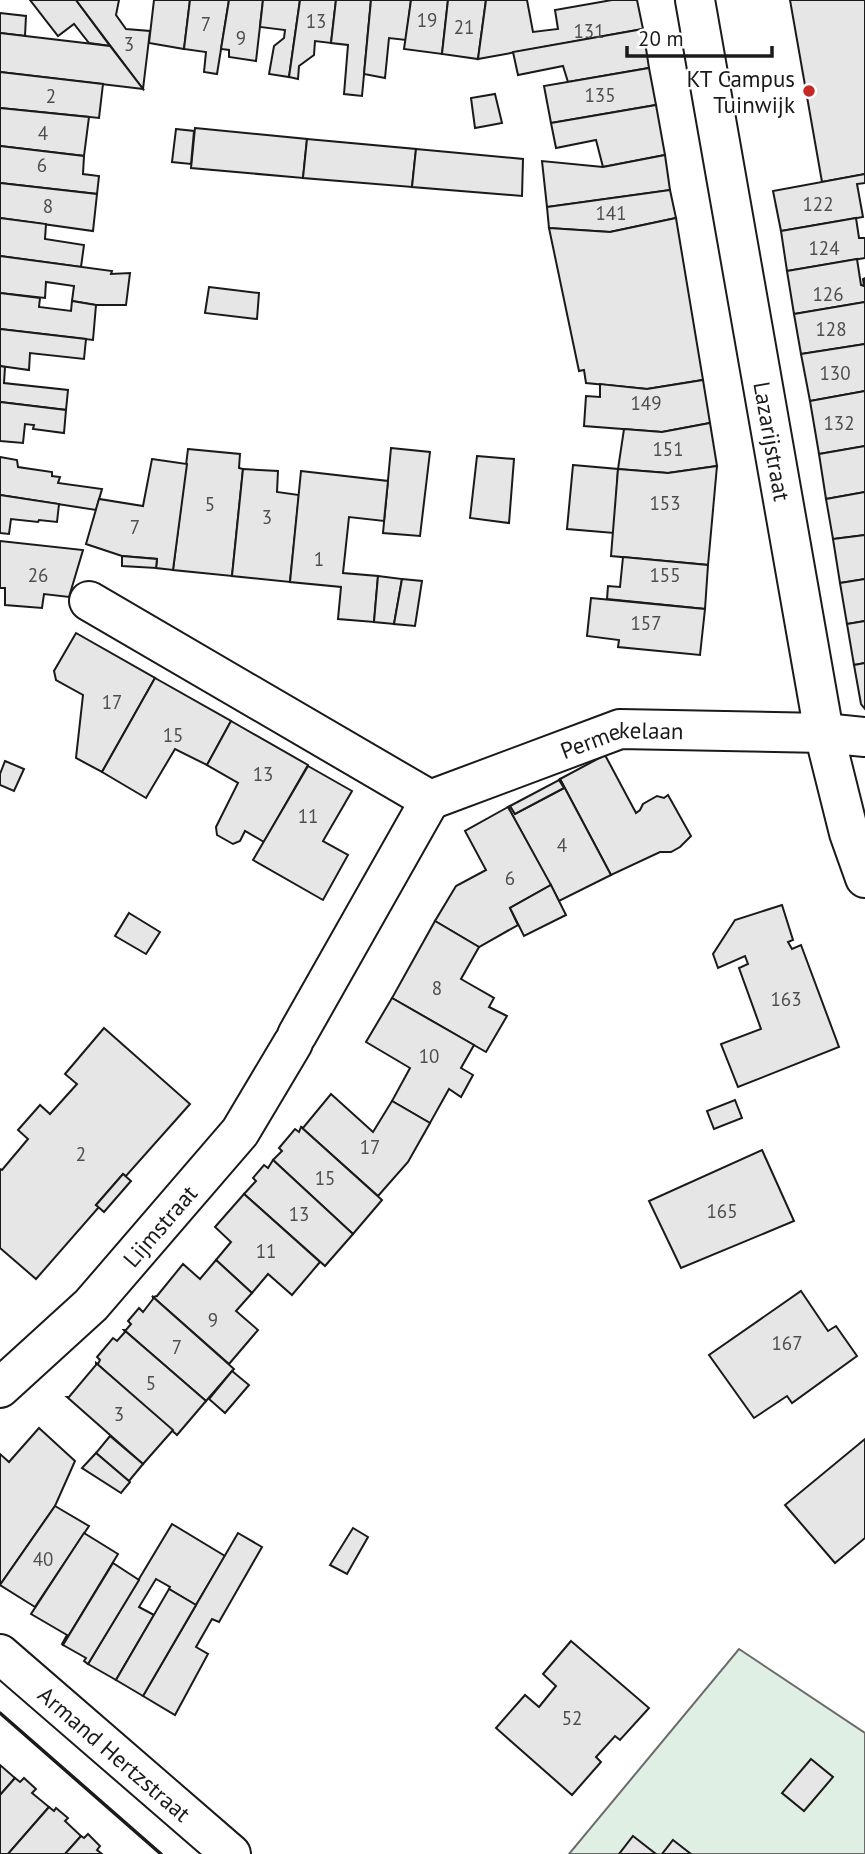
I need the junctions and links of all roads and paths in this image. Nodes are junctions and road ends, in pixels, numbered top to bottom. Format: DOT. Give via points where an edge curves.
graph roads {
  1 [pos="695,0"];
  2 [pos="89,601"];
  3 [pos="824,733"];
  4 [pos="865,737"];
  5 [pos="430,800"];
  6 [pos="865,878"];
  7 [pos="0,1388"];
  8 [pos="0,1654"];
  9 [pos="231,1854"];
  1 -- 3 [label="street, Lazarijstraat"];
  2 -- 5 [label="street"];
  3 -- 4 [label="street, Permekelaan"];
  3 -- 5 [label="street, Permekelaan" via="620,729"];
  3 -- 6 [label="street, Lazarijstraat"];
  5 -- 7 [label="street, Lijmstraat" via="240,1132 90,1305"];
  8 -- 9 [label="street, Armand Hertzstraat"];
}
